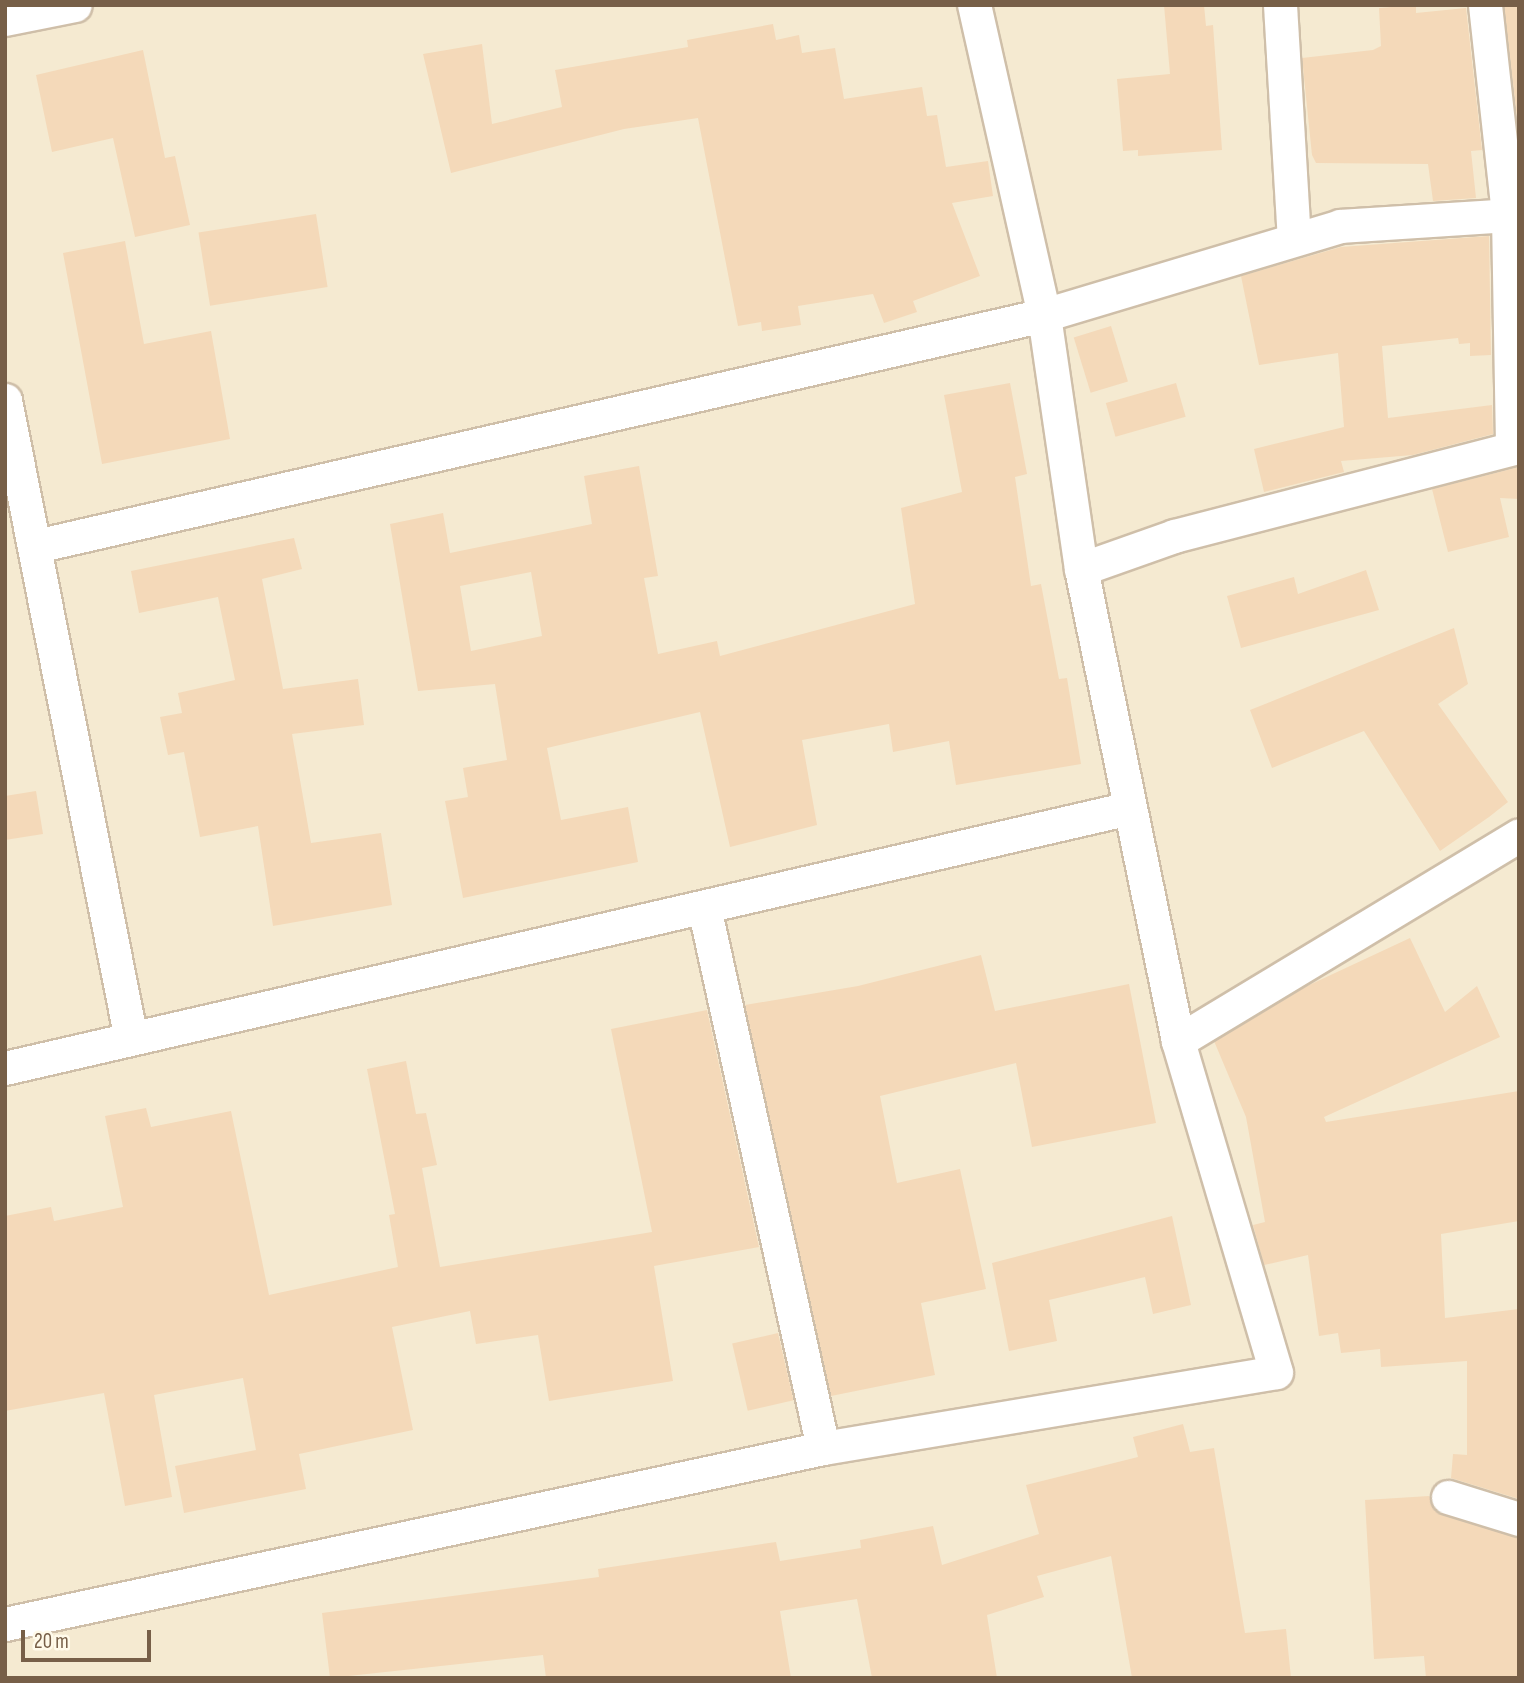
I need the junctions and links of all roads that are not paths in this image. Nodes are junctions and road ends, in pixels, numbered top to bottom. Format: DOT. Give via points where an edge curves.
graph roads {
  1 [pos="75,5"];
  2 [pos="974,5"];
  3 [pos="1280,5"];
  4 [pos="1485,5"];
  5 [pos="5,19"];
  6 [pos="1506,47"];
  7 [pos="1508,215"];
  8 [pos="1294,238"];
  9 [pos="1044,315"];
  10 [pos="5,400"];
  11 [pos="1516,447"];
  12 [pos="36,546"];
  13 [pos="1081,569"];
  14 [pos="1129,808"];
  15 [pos="1519,835"];
  16 [pos="704,906"];
  17 [pos="131,1039"];
  18 [pos="1178,1041"];
  19 [pos="5,1068"];
  20 [pos="823,1448"];
  21 [pos="1448,1497"];
  22 [pos="1519,1519"];
  23 [pos="5,1624"];
  1 -- 5 [label="street"];
  2 -- 9 [label="street"];
  3 -- 8 [label="street"];
  4 -- 6 [label="street"];
  6 -- 7 [label="street"];
  7 -- 8 [label="street" via="1340,226"];
  7 -- 11 [label="street"];
  8 -- 9 [label="street"];
  9 -- 12 [label="street"];
  9 -- 13 [label="street"];
  10 -- 12 [label="street"];
  11 -- 13 [label="street" via="1174,536"];
  12 -- 17 [label="street"];
  13 -- 14 [label="street"];
  14 -- 16 [label="street"];
  14 -- 18 [label="street"];
  15 -- 18 [label="street"];
  16 -- 17 [label="street"];
  16 -- 20 [label="street"];
  17 -- 19 [label="street"];
  18 -- 20 [label="street" via="1276,1373"];
  20 -- 23 [label="street"];
  21 -- 22 [label="street"];
}
